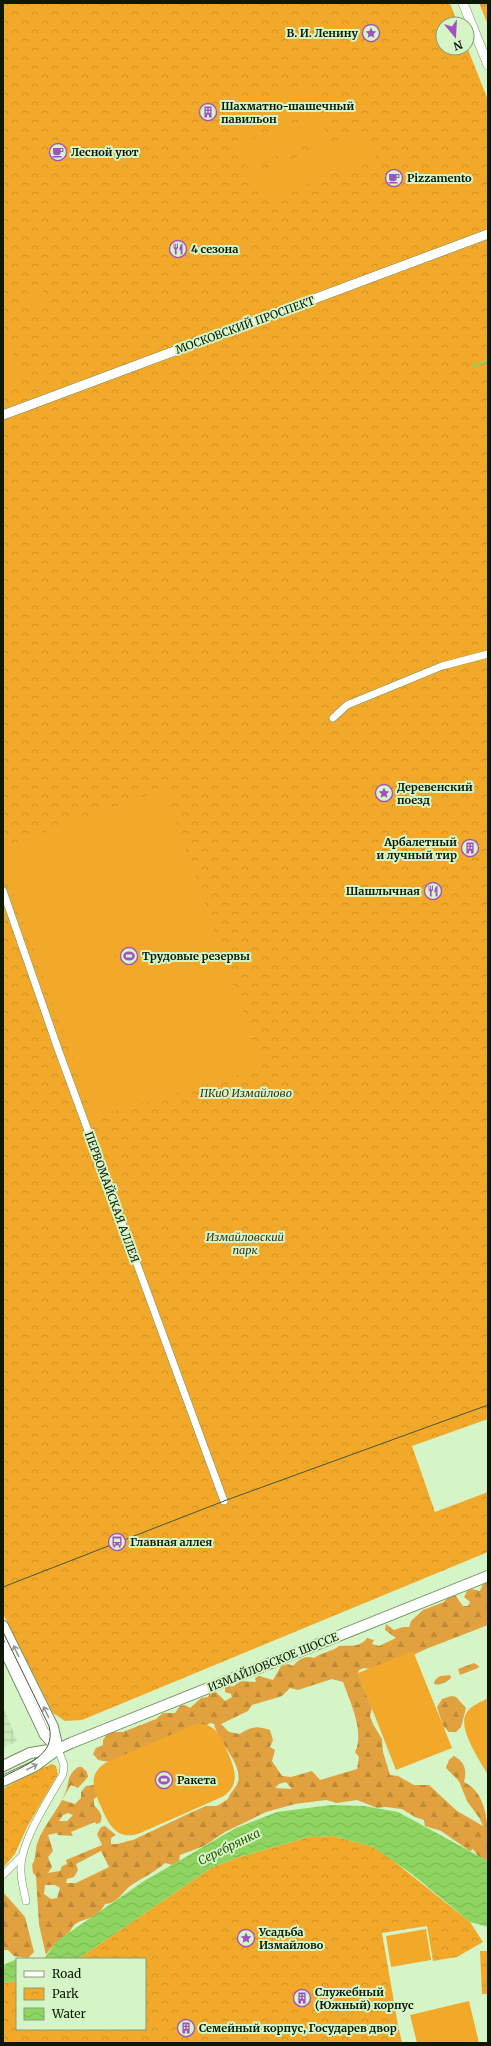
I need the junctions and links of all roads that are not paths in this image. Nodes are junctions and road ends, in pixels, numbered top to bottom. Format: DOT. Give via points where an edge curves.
graph roads {
  1 [pos="463,3"];
  2 [pos="488,65"];
  3 [pos="488,234"];
  4 [pos="3,415"];
  5 [pos="488,654"];
  6 [pos="333,718"];
  7 [pos="3,891"];
  8 [pos="224,1501"];
  9 [pos="488,1576"];
  10 [pos="3,1626"];
  11 [pos="3,1647"];
  12 [pos="43,1730"];
  13 [pos="58,1749"];
  14 [pos="30,1753"];
  15 [pos="3,1766"];
  16 [pos="3,1781"];
  17 [pos="22,1856"];
  18 [pos="3,1875"];
  19 [pos="26,1900"];
  1 -- 2 [label="street"];
  3 -- 4 [label="street, МОСКОВСКИЙ ПРОСПЕКТ"];
  5 -- 6 [label="street" via="442,666 346,705"];
  7 -- 8 [label="street, ПЕРВОМАЙСКАЯ АЛЛЕЯ" via="58,1049"];
  9 -- 13 [label="main road, ИЗМАЙЛОВСКОЕ ШОССЕ"];
  13 -- 10 [label="main road, one-way" via="53,1727"];
  11 -- 12 [label="main road"];
  12 -- 13 [label="main road"];
  12 -- 14 [label="main road" via="41,1744"];
  13 -- 14 [label="main road"];
  16 -- 13 [label="main road, one-way" via="35,1766"];
  13 -- 17 [label="street" via="64,1765 63,1774 35,1824"];
  14 -- 15 [label="main road"];
  17 -- 18 [label="street"];
  17 -- 19 [label="street" via="20,1866"];
}
